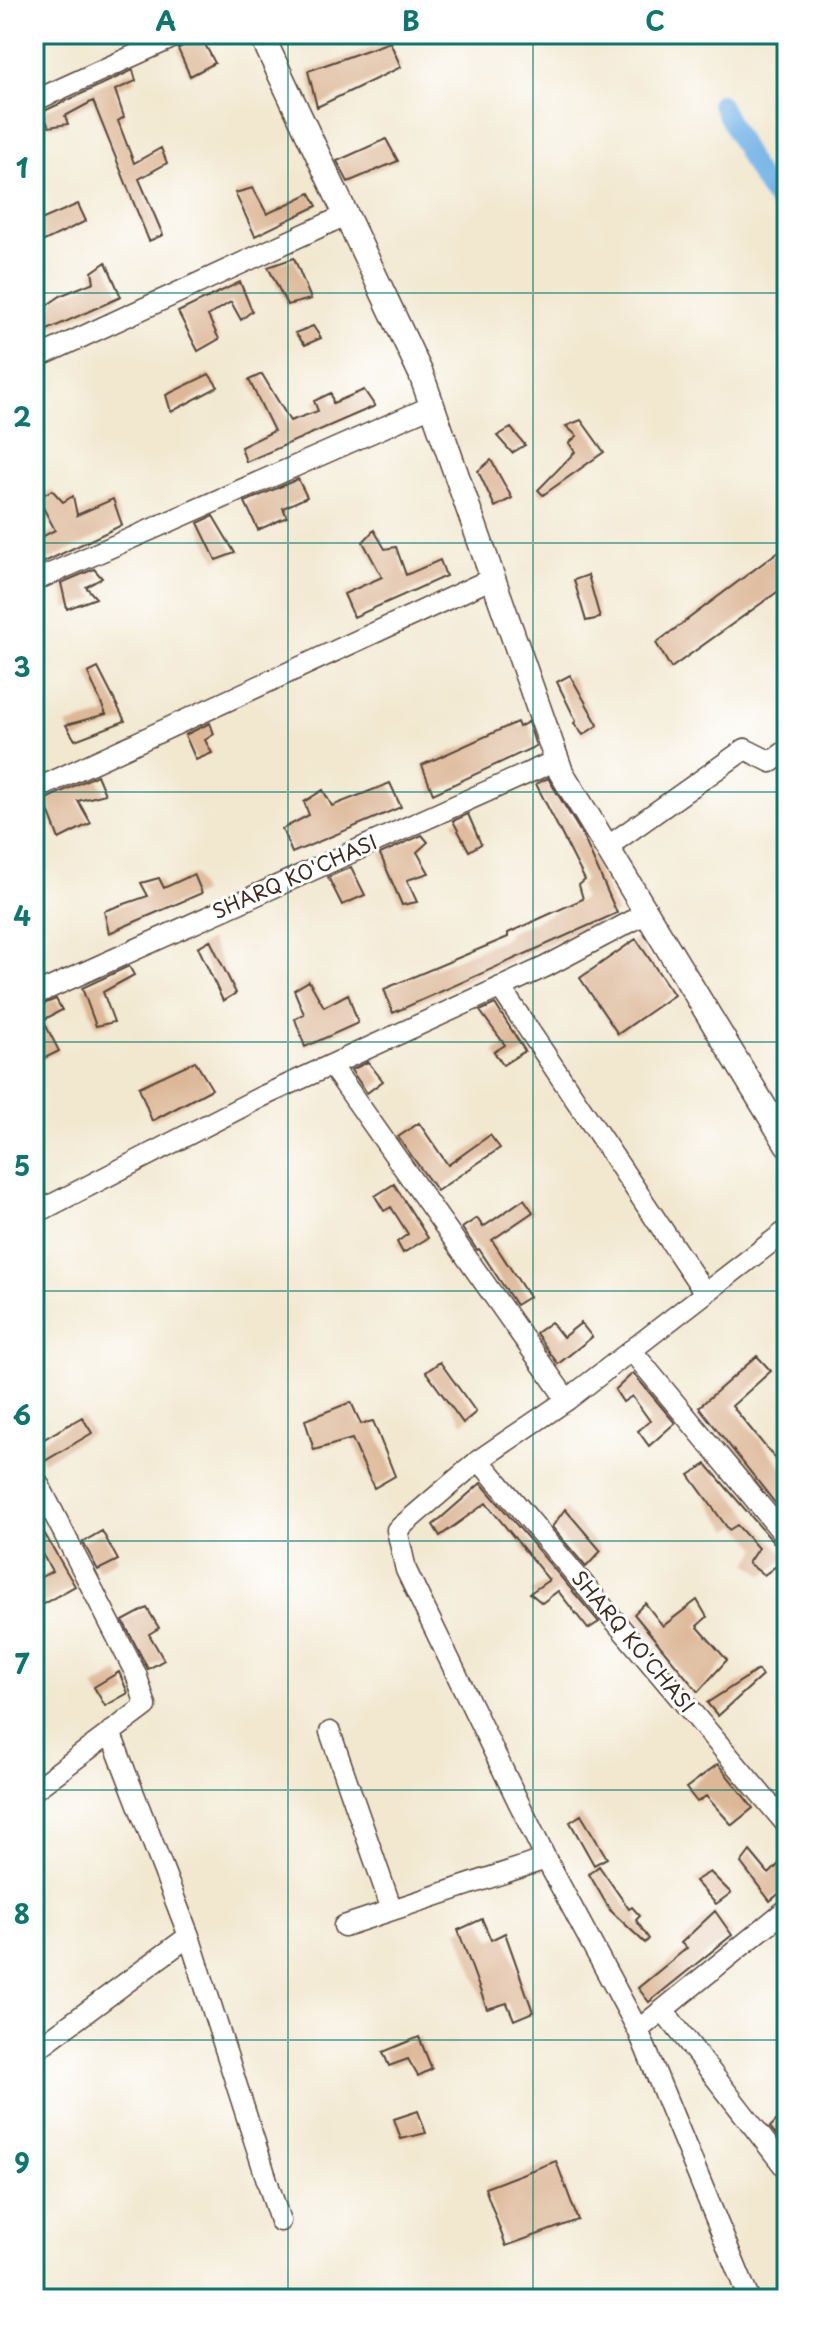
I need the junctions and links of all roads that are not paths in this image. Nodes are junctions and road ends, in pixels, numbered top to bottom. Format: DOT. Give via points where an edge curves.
graph roads {
  1 [pos="181,34"];
  2 [pos="261,34"];
  3 [pos="34,101"];
  4 [pos="346,215"];
  5 [pos="34,359"];
  6 [pos="432,406"];
  7 [pos="493,578"];
  8 [pos="34,581"];
  9 [pos="787,750"];
  10 [pos="557,760"];
  11 [pos="34,790"];
  12 [pos="607,847"];
  13 [pos="647,913"];
  14 [pos="500,987"];
  15 [pos="34,995"];
  16 [pos="331,1065"];
  17 [pos="787,1144"];
  18 [pos="34,1214"];
  19 [pos="787,1230"];
  20 [pos="705,1293"];
  21 [pos="631,1350"];
  22 [pos="567,1400"];
  23 [pos="479,1460"];
  24 [pos="34,1475"];
  25 [pos="787,1538"];
  26 [pos="110,1732"];
  27 [pos="330,1732"];
  28 [pos="34,1790"];
  29 [pos="787,1825"];
  30 [pos="546,1859"];
  31 [pos="787,1909"];
  32 [pos="392,1910"];
  33 [pos="344,1926"];
  34 [pos="189,1936"];
  35 [pos="663,2010"];
  36 [pos="638,2030"];
  37 [pos="34,2051"];
  38 [pos="787,2170"];
  39 [pos="280,2221"];
  40 [pos="749,2299"];
  1 -- 3 [label="street"];
  2 -- 4 [label="street"];
  4 -- 5 [label="street"];
  4 -- 6 [label="street"];
  6 -- 7 [label="street"];
  6 -- 8 [label="street"];
  7 -- 10 [label="street"];
  7 -- 11 [label="street"];
  9 -- 12 [label="street" via="771,762 745,749"];
  10 -- 12 [label="street"];
  10 -- 15 [label="street, SHARQ KO'CHASI"];
  12 -- 13 [label="street"];
  13 -- 14 [label="street"];
  13 -- 17 [label="street"];
  14 -- 16 [label="street"];
  14 -- 20 [label="street"];
  16 -- 18 [label="street"];
  16 -- 22 [label="street"];
  19 -- 20 [label="street"];
  20 -- 21 [label="street"];
  21 -- 22 [label="street"];
  21 -- 25 [label="street"];
  22 -- 23 [label="street"];
  23 -- 29 [label="street, SHARQ KO'CHASI"];
  23 -- 30 [label="street" via="397,1530 406,1570"];
  24 -- 26 [label="street" via="136,1674 146,1706"];
  26 -- 28 [label="street"];
  26 -- 34 [label="street"];
  27 -- 32 [label="street"];
  30 -- 32 [label="street"];
  30 -- 36 [label="street"];
  31 -- 35 [label="street"];
  32 -- 33 [label="street"];
  34 -- 37 [label="street"];
  34 -- 39 [label="street"];
  35 -- 36 [label="street"];
  35 -- 38 [label="street"];
  36 -- 40 [label="street"];
}
